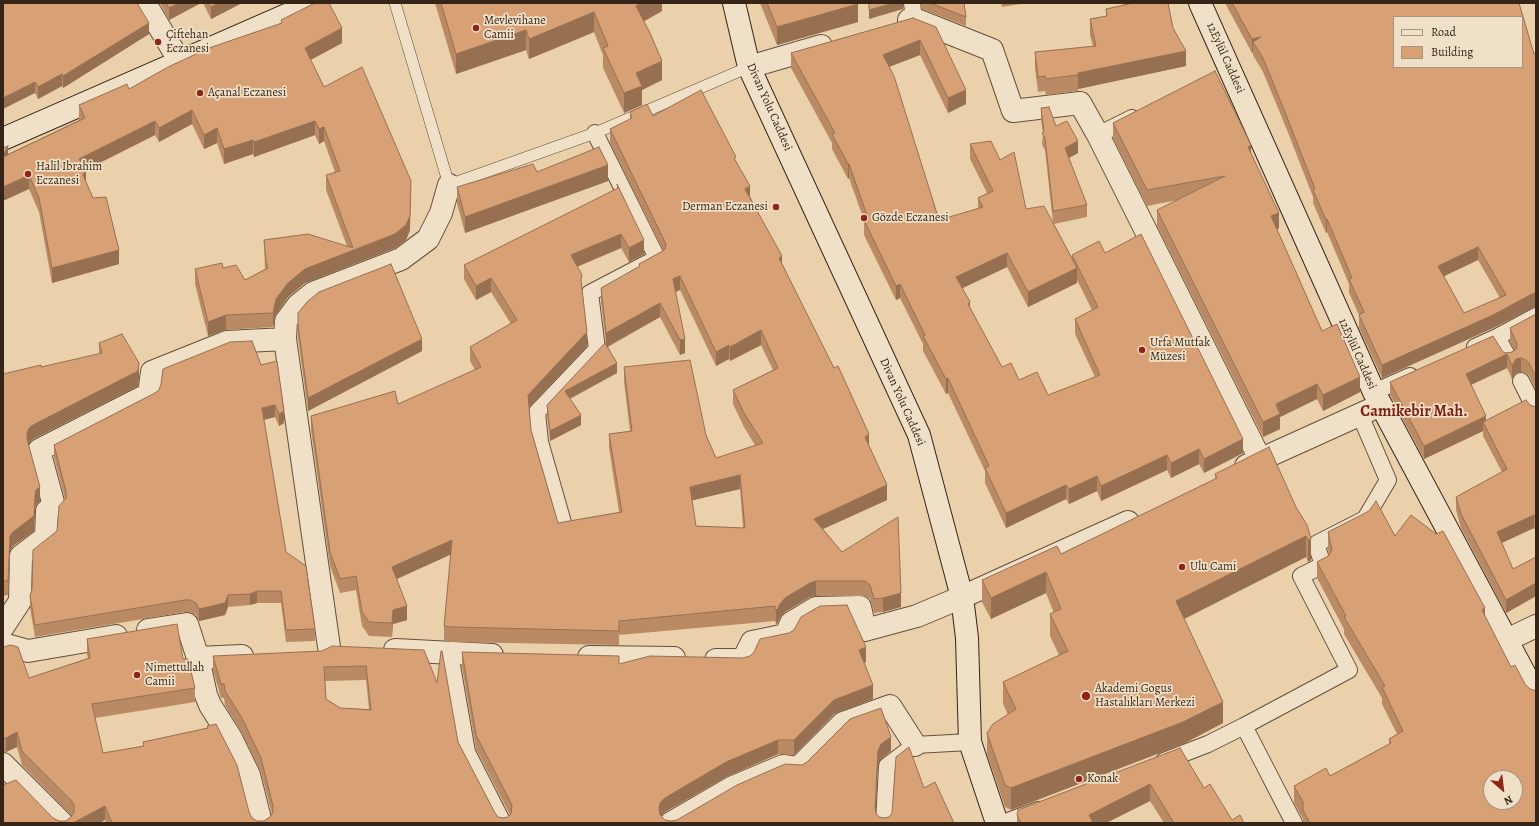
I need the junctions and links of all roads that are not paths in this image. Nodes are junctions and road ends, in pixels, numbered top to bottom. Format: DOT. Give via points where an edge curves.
graph roads {
  1 [pos="145,3"];
  2 [pos="314,3"];
  3 [pos="395,3"];
  4 [pos="734,3"];
  5 [pos="1200,3"];
  6 [pos="913,11"];
  7 [pos="891,25"];
  8 [pos="839,41"];
  9 [pos="180,62"];
  10 [pos="749,67"];
  11 [pos="1147,110"];
  12 [pos="595,133"];
  13 [pos="1098,135"];
  14 [pos="3,139"];
  15 [pos="449,185"];
  16 [pos="1536,316"];
  17 [pos="1497,337"];
  18 [pos="285,339"];
  19 [pos="1461,354"];
  20 [pos="1508,357"];
  21 [pos="1425,370"];
  22 [pos="1521,381"];
  23 [pos="1378,399"];
  24 [pos="1536,411"];
  25 [pos="1360,415"];
  26 [pos="1260,459"];
  27 [pos="1232,473"];
  28 [pos="1147,513"];
  29 [pos="564,526"];
  30 [pos="962,597"];
  31 [pos="1536,626"];
  32 [pos="3,627"];
  33 [pos="1507,640"];
  34 [pos="3,644"];
  35 [pos="329,647"];
  36 [pos="352,648"];
  37 [pos="375,649"];
  38 [pos="308,653"];
  39 [pos="450,654"];
  40 [pos="258,655"];
  41 [pos="514,656"];
  42 [pos="569,656"];
  43 [pos="198,658"];
  44 [pos="1536,695"];
  45 [pos="1244,726"];
  46 [pos="970,742"];
  47 [pos="915,744"];
  48 [pos="3,764"];
  49 [pos="1149,767"];
  50 [pos="1054,803"];
  51 [pos="62,823"];
  52 [pos="261,823"];
  53 [pos="503,823"];
  54 [pos="671,823"];
  55 [pos="884,823"];
  56 [pos="996,823"];
  57 [pos="1003,823"];
  58 [pos="1294,823"];
  1 -- 9 [label="street"];
  2 -- 9 [label="street"];
  3 -- 15 [label="lane"];
  4 -- 10 [label="street, Divan Yolu Caddesi"];
  5 -- 23 [label="street, 12Eylül Caddesi" via="1223,71"];
  6 -- 7 [label="street"];
  6 -- 13 [label="street" via="992,50 1013,111 1080,103"];
  8 -- 10 [label="street"];
  9 -- 14 [label="street"];
  10 -- 12 [label="lane"];
  10 -- 30 [label="street, Divan Yolu Caddesi" via="919,435"];
  11 -- 13 [label="street"];
  12 -- 15 [label="lane"];
  12 -- 29 [label="street" via="657,258 590,293 597,349 537,412 540,442"];
  13 -- 26 [label="street"];
  15 -- 18 [label="street" via="441,213 428,239 401,259 314,292 298,305 286,321"];
  16 -- 17 [label="street"];
  17 -- 19 [label="street"];
  17 -- 20 [label="street"];
  18 -- 32 [label="street" via="227,342 152,372 149,394 39,450 54,506 47,511 46,537 21,556 20,601"];
  18 -- 35 [label="street"];
  21 -- 23 [label="street"];
  22 -- 24 [label="street"];
  23 -- 25 [label="street"];
  23 -- 33 [label="street, 12Eylül Caddesi"];
  25 -- 26 [label="street"];
  25 -- 45 [label="street" via="1388,480 1365,519 1316,544 1323,565 1301,576 1349,670"];
  26 -- 27 [label="street"];
  28 -- 30 [label="street"];
  30 -- 42 [label="street" via="917,616 865,630 860,607 816,608 791,623 786,635 752,642 743,660"];
  30 -- 46 [label="street, Divan Yolu Caddesi" via="967,638"];
  31 -- 33 [label="street"];
  33 -- 44 [label="street, 12Eylül Caddesi"];
  34 -- 43 [label="street" via="28,651 187,624"];
  35 -- 36 [label="street"];
  35 -- 38 [label="street" via="321,653"];
  37 -- 39 [label="street"];
  39 -- 41 [label="street"];
  39 -- 53 [label="street" via="467,752"];
  40 -- 43 [label="street"];
  43 -- 52 [label="street" via="210,705 231,738 249,775"];
  45 -- 49 [label="street" via="1208,744"];
  45 -- 58 [label="street"];
  46 -- 47 [label="street"];
  46 -- 56 [label="street, Divan Yolu Caddesi"];
  47 -- 54 [label="street" via="890,706 843,723 798,768 783,766 731,788"];
  47 -- 55 [label="street" via="887,766"];
  48 -- 51 [label="street"];
  50 -- 57 [label="street"];
}
